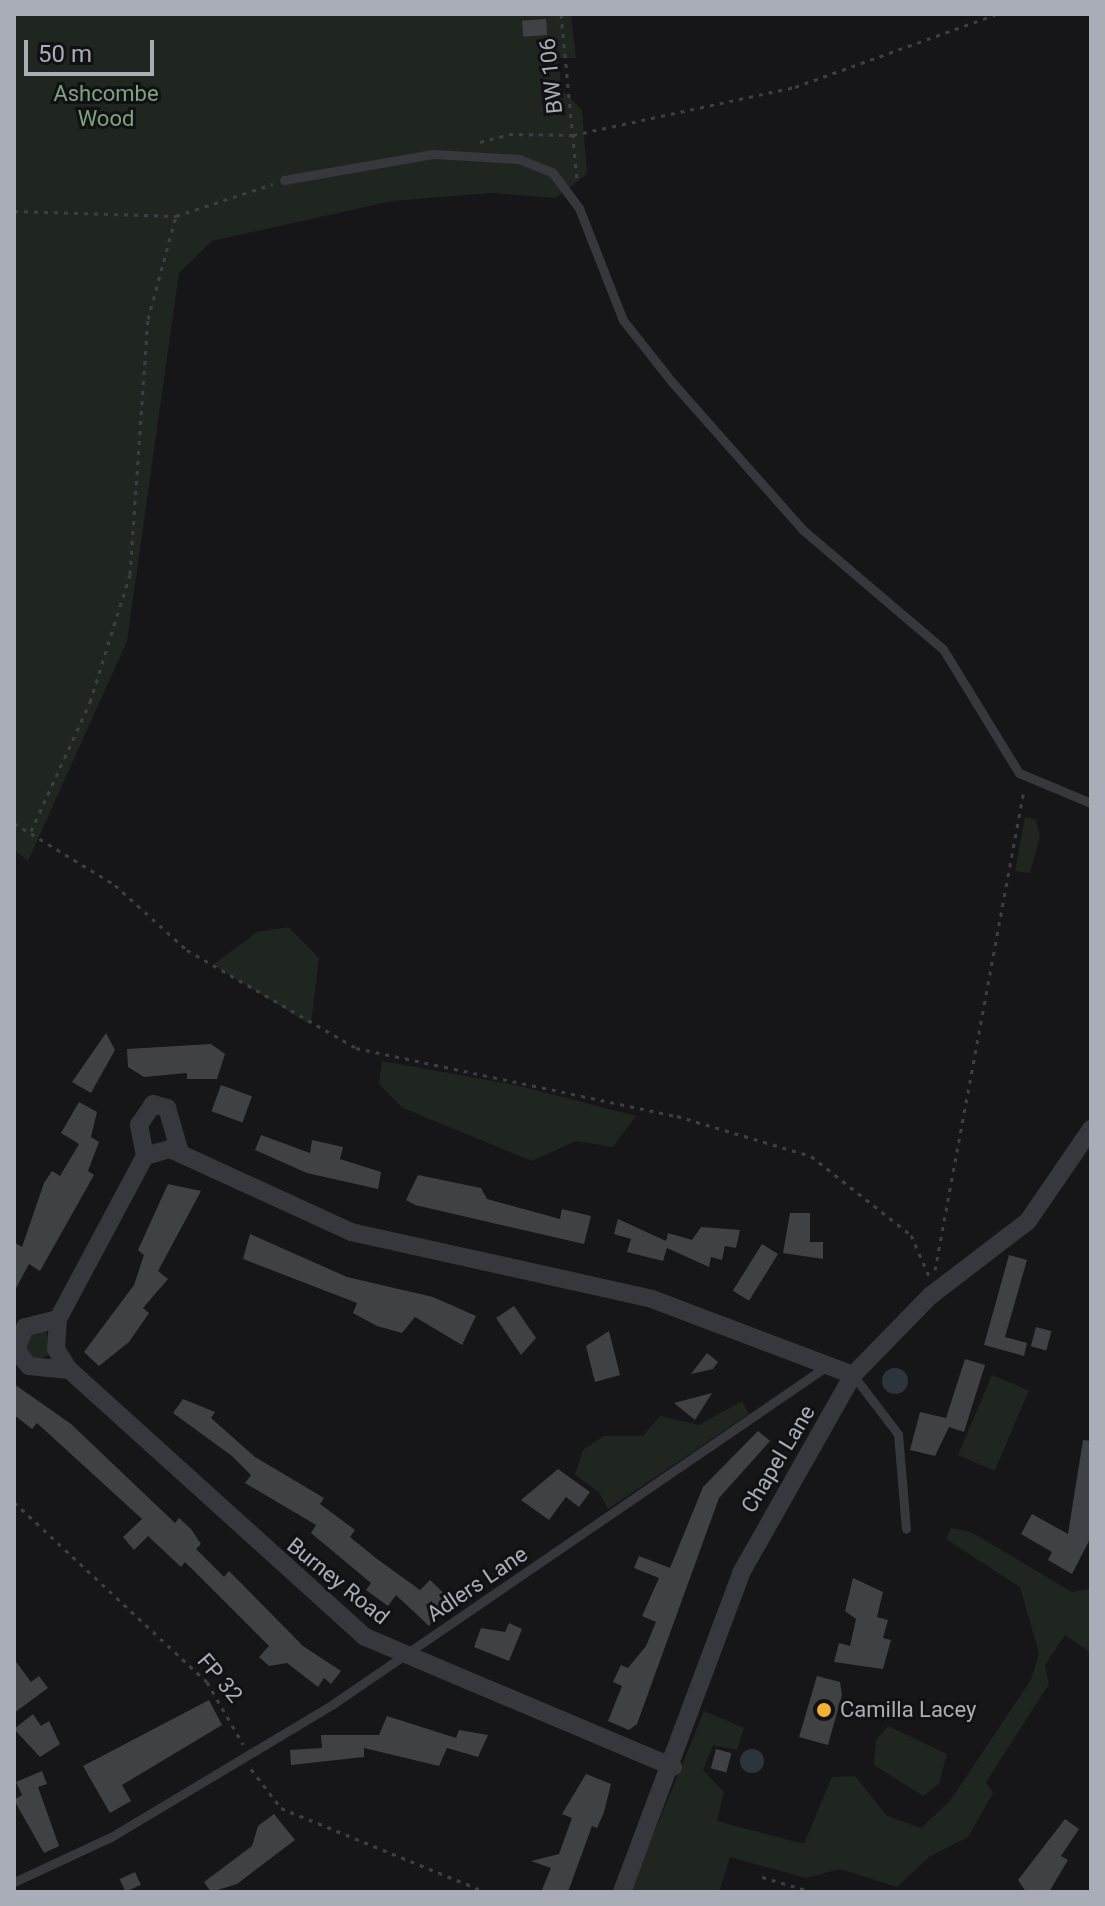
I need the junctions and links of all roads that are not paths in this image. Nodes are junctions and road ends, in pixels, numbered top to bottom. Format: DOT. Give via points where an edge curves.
graph roads {
  1 [pos="284,180"];
  2 [pos="1091,803"];
  3 [pos="1091,1129"];
  4 [pos="179,1149"];
  5 [pos="145,1156"];
  6 [pos="58,1319"];
  7 [pos="824,1368"];
  8 [pos="69,1370"];
  9 [pos="853,1375"];
  10 [pos="906,1529"];
  11 [pos="403,1658"];
  12 [pos="673,1767"];
  13 [pos="14,1882"];
  14 [pos="622,1892"];
  1 -- 2 [label="lane" via="433,154 498,156 540,165 579,208 623,320 803,530 943,649 1000,748 1026,779"];
  3 -- 9 [label="street, Chapel Lane" via="1028,1221 930,1296"];
  4 -- 5 [label="street"];
  4 -- 5 [label="street" via="167,1108 153,1104 139,1125"];
  4 -- 7 [label="street" via="351,1232 661,1301"];
  5 -- 6 [label="street"];
  6 -- 8 [label="street, Burney Road" via="56,1349"];
  6 -- 8 [label="street" via="25,1327 16,1350 29,1366"];
  7 -- 9 [label="street"];
  7 -- 11 [label="lane, Adlers Lane"];
  8 -- 11 [label="street, Burney Road" via="306,1591"];
  9 -- 10 [label="lane" via="898,1434"];
  9 -- 12 [label="street, Chapel Lane" via="741,1573"];
  11 -- 12 [label="street, Burney Road"];
  11 -- 13 [label="lane, Adlers Lane" via="111,1837"];
  12 -- 14 [label="street, Chapel Lane"];
}
